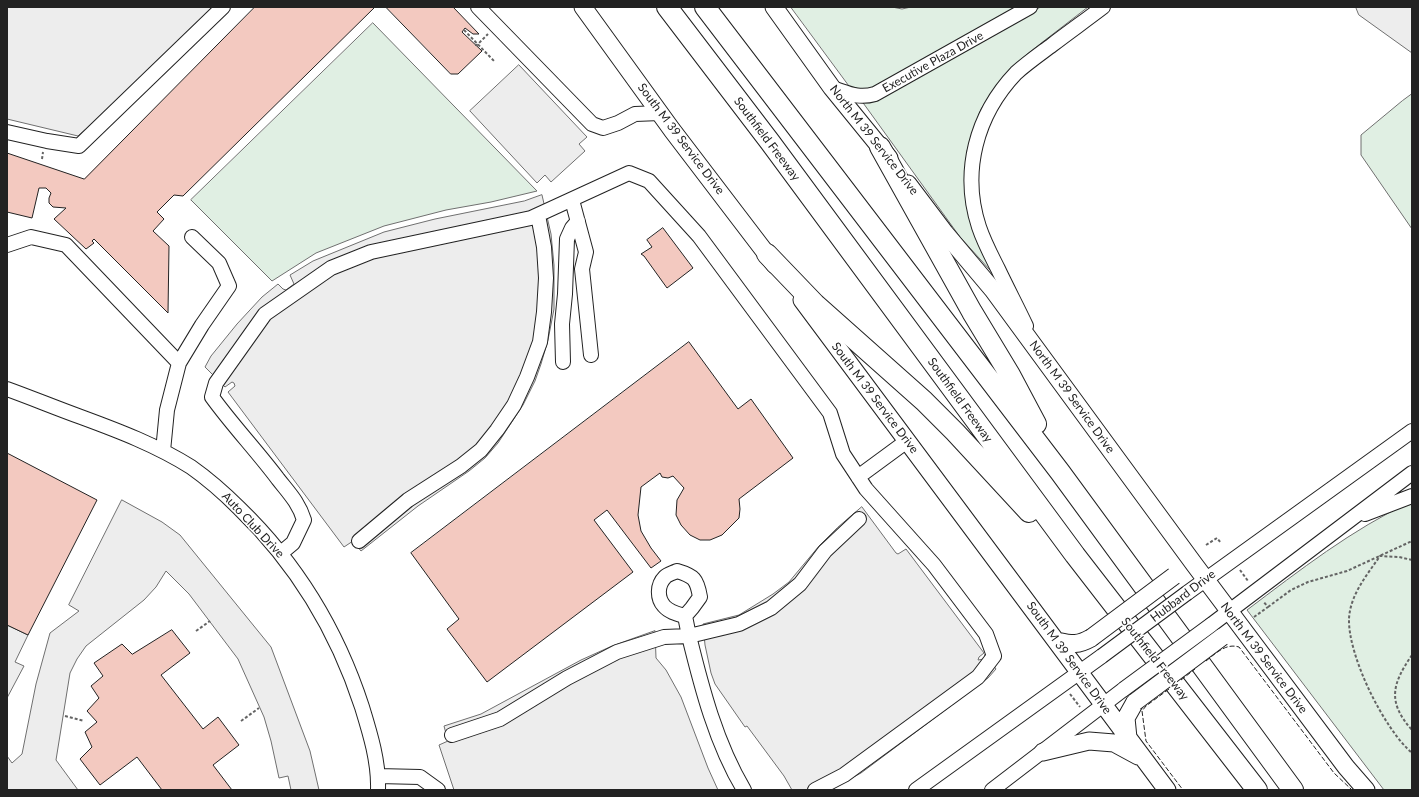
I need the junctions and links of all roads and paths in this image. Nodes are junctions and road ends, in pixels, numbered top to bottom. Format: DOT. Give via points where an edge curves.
graph roads {
  1 [pos="223,7"];
  2 [pos="478,7"];
  3 [pos="583,7"];
  4 [pos="667,7"];
  5 [pos="705,7"];
  6 [pos="774,7"];
  7 [pos="1030,7"];
  8 [pos="1103,7"];
  9 [pos="464,30"];
  10 [pos="491,32"];
  11 [pos="476,45"];
  12 [pos="494,61"];
  13 [pos="832,88"];
  14 [pos="660,113"];
  15 [pos="7,132"];
  16 [pos="880,147"];
  17 [pos="572,200"];
  18 [pos="538,215"];
  19 [pos="578,221"];
  20 [pos="192,237"];
  21 [pos="7,245"];
  22 [pos="767,254"];
  23 [pos="1038,351"];
  24 [pos="591,355"];
  25 [pos="563,362"];
  26 [pos="179,363"];
  27 [pos="7,389"];
  28 [pos="1412,431"];
  29 [pos="907,441"];
  30 [pos="163,451"];
  31 [pos="1060,472"];
  32 [pos="1412,473"];
  33 [pos="858,477"];
  34 [pos="1412,496"];
  35 [pos="859,519"];
  36 [pos="1346,522"];
  37 [pos="359,541"];
  38 [pos="1412,541"];
  39 [pos="1179,543"];
  40 [pos="1221,543"];
  41 [pos="1206,545"];
  42 [pos="281,553"];
  43 [pos="1075,555"];
  44 [pos="1380,556"];
  45 [pos="1412,560"];
  46 [pos="1238,568"];
  47 [pos="1205,579"];
  48 [pos="1249,583"];
  49 [pos="1261,599"];
  50 [pos="1268,607"];
  51 [pos="1229,611"];
  52 [pos="685,616"];
  53 [pos="1254,617"];
  54 [pos="210,621"];
  55 [pos="196,631"];
  56 [pos="1217,631"];
  57 [pos="689,636"];
  58 [pos="1248,637"];
  59 [pos="1056,641"];
  60 [pos="1412,655"];
  61 [pos="1079,673"];
  62 [pos="1068,692"];
  63 [pos="1103,705"];
  64 [pos="1080,707"];
  65 [pos="259,708"];
  66 [pos="65,716"];
  67 [pos="84,721"];
  68 [pos="241,721"];
  69 [pos="1412,730"];
  70 [pos="452,735"];
  71 [pos="1128,738"];
  72 [pos="1043,752"];
  73 [pos="1412,753"];
  74 [pos="967,754"];
  75 [pos="1144,759"];
  76 [pos="378,783"];
  77 [pos="920,787"];
  78 [pos="387,790"];
  79 [pos="438,790"];
  80 [pos="744,790"];
  81 [pos="816,790"];
  82 [pos="904,790"];
  83 [pos="940,790"];
  84 [pos="992,790"];
  85 [pos="1167,790"];
  86 [pos="1257,790"];
  87 [pos="1293,790"];
  88 [pos="1366,790"];
  1 -- 15 [label="street" via="79,146 46,142"];
  2 -- 14 [label="street" via="592,124 603,128 635,114"];
  3 -- 14 [label="main road, South M 39 Service Drive"];
  4 -- 43 [label="highway, Southfield Freeway"];
  5 -- 31 [label="highway"];
  6 -- 13 [label="main road, North M 39 Service Drive"];
  7 -- 13 [label="street, Executive Plaza Drive" via="875,94 857,96"];
  8 -- 23 [label="street" via="1028,63 1001,91 988,112 973,156 971,193 979,228"];
  9 -- 11 [label="path"];
  10 -- 11 [label="path"];
  11 -- 12 [label="path"];
  13 -- 16 [label="main road, North M 39 Service Drive"];
  14 -- 22 [label="main road, South M 39 Service Drive"];
  16 -- 23 [label="main road, North M 39 Service Drive"];
  16 -- 31 [label="highway" via="1010,375"];
  17 -- 18 [label="street"];
  17 -- 19 [label="street"];
  17 -- 33 [label="street" via="630,173 649,181 699,236 830,413 843,454"];
  18 -- 37 [label="street" via="546,278 544,312 540,342 514,405 481,450 408,500"];
  18 -- 42 [label="street" via="371,252 331,268 266,314 216,383 212,397 300,507 304,520 293,542"];
  19 -- 24 [label="street" via="586,252 582,269"];
  19 -- 25 [label="street" via="567,239 562,324"];
  20 -- 26 [label="street" via="219,263 229,286"];
  21 -- 26 [label="street" via="31,237 66,245"];
  22 -- 29 [label="main road, South M 39 Service Drive"];
  22 -- 43 [label="highway" via="815,304 924,401 1029,512"];
  23 -- 39 [label="main road, North M 39 Service Drive"];
  26 -- 30 [label="street" via="167,410"];
  27 -- 30 [label="street, Auto Club Drive"];
  28 -- 47 [label="street, Hubbard Drive"];
  29 -- 33 [label="street"];
  29 -- 59 [label="main road, South M 39 Service Drive"];
  30 -- 42 [label="street, Auto Club Drive" via="192,468 223,492"];
  31 -- 87 [label="highway"];
  32 -- 36 [label="street"];
  33 -- 81 [label="street" via="934,564 986,634 994,656 978,677 844,775"];
  34 -- 36 [label="street"];
  35 -- 57 [label="street" via="825,551 800,584 771,608 739,624"];
  36 -- 51 [label="street"];
  38 -- 44 [label="path"];
  39 -- 47 [label="main road, North M 39 Service Drive"];
  39 -- 59 [label="main road, bridge" via="1183,560 1174,576 1091,638 1080,644"];
  40 -- 41 [label="path" via="1217,538"];
  42 -- 76 [label="street, Auto Club Drive" via="312,596 343,655 365,718"];
  43 -- 86 [label="highway, Southfield Freeway"];
  44 -- 45 [label="path"];
  44 -- 50 [label="path" via="1347,571 1308,582 1291,590"];
  44 -- 73 [label="path" via="1358,588 1353,602 1349,619 1351,638 1374,700 1398,740"];
  46 -- 48 [label="path"];
  47 -- 51 [label="main road, North M 39 Service Drive"];
  47 -- 61 [label="street, Hubbard Drive, bridge"];
  49 -- 50 [label="path"];
  50 -- 53 [label="path"];
  51 -- 56 [label="street"];
  51 -- 58 [label="main road, North M 39 Service Drive"];
  52 -- 57 [label="street"];
  54 -- 55 [label="path"];
  56 -- 58 [label="main road"];
  56 -- 63 [label="street, bridge"];
  56 -- 71 [label="main road, bridge" via="1135,702 1126,718"];
  57 -- 70 [label="street" via="664,637 617,652 500,719"];
  57 -- 80 [label="street" via="714,724"];
  58 -- 88 [label="main road, North M 39 Service Drive"];
  59 -- 61 [label="main road, South M 39 Service Drive"];
  60 -- 69 [label="path" via="1398,679 1394,692 1403,720"];
  61 -- 63 [label="main road, South M 39 Service Drive"];
  61 -- 74 [label="street, Hubbard Drive"];
  62 -- 64 [label="path"];
  63 -- 71 [label="main road, South M 39 Service Drive"];
  63 -- 72 [label="street"];
  65 -- 68 [label="path"];
  66 -- 67 [label="path"];
  71 -- 75 [label="main road, South M 39 Service Drive"];
  72 -- 75 [label="main road" via="1089,741 1114,743"];
  72 -- 84 [label="street"];
  74 -- 77 [label="street, Hubbard Drive"];
  74 -- 82 [label="street" via="936,767"];
  75 -- 85 [label="main road, South M 39 Service Drive"];
  76 -- 78 [label="street, Auto Club Drive"];
  76 -- 79 [label="street" via="420,777"];
  77 -- 83 [label="street" via="934,786"];
}
